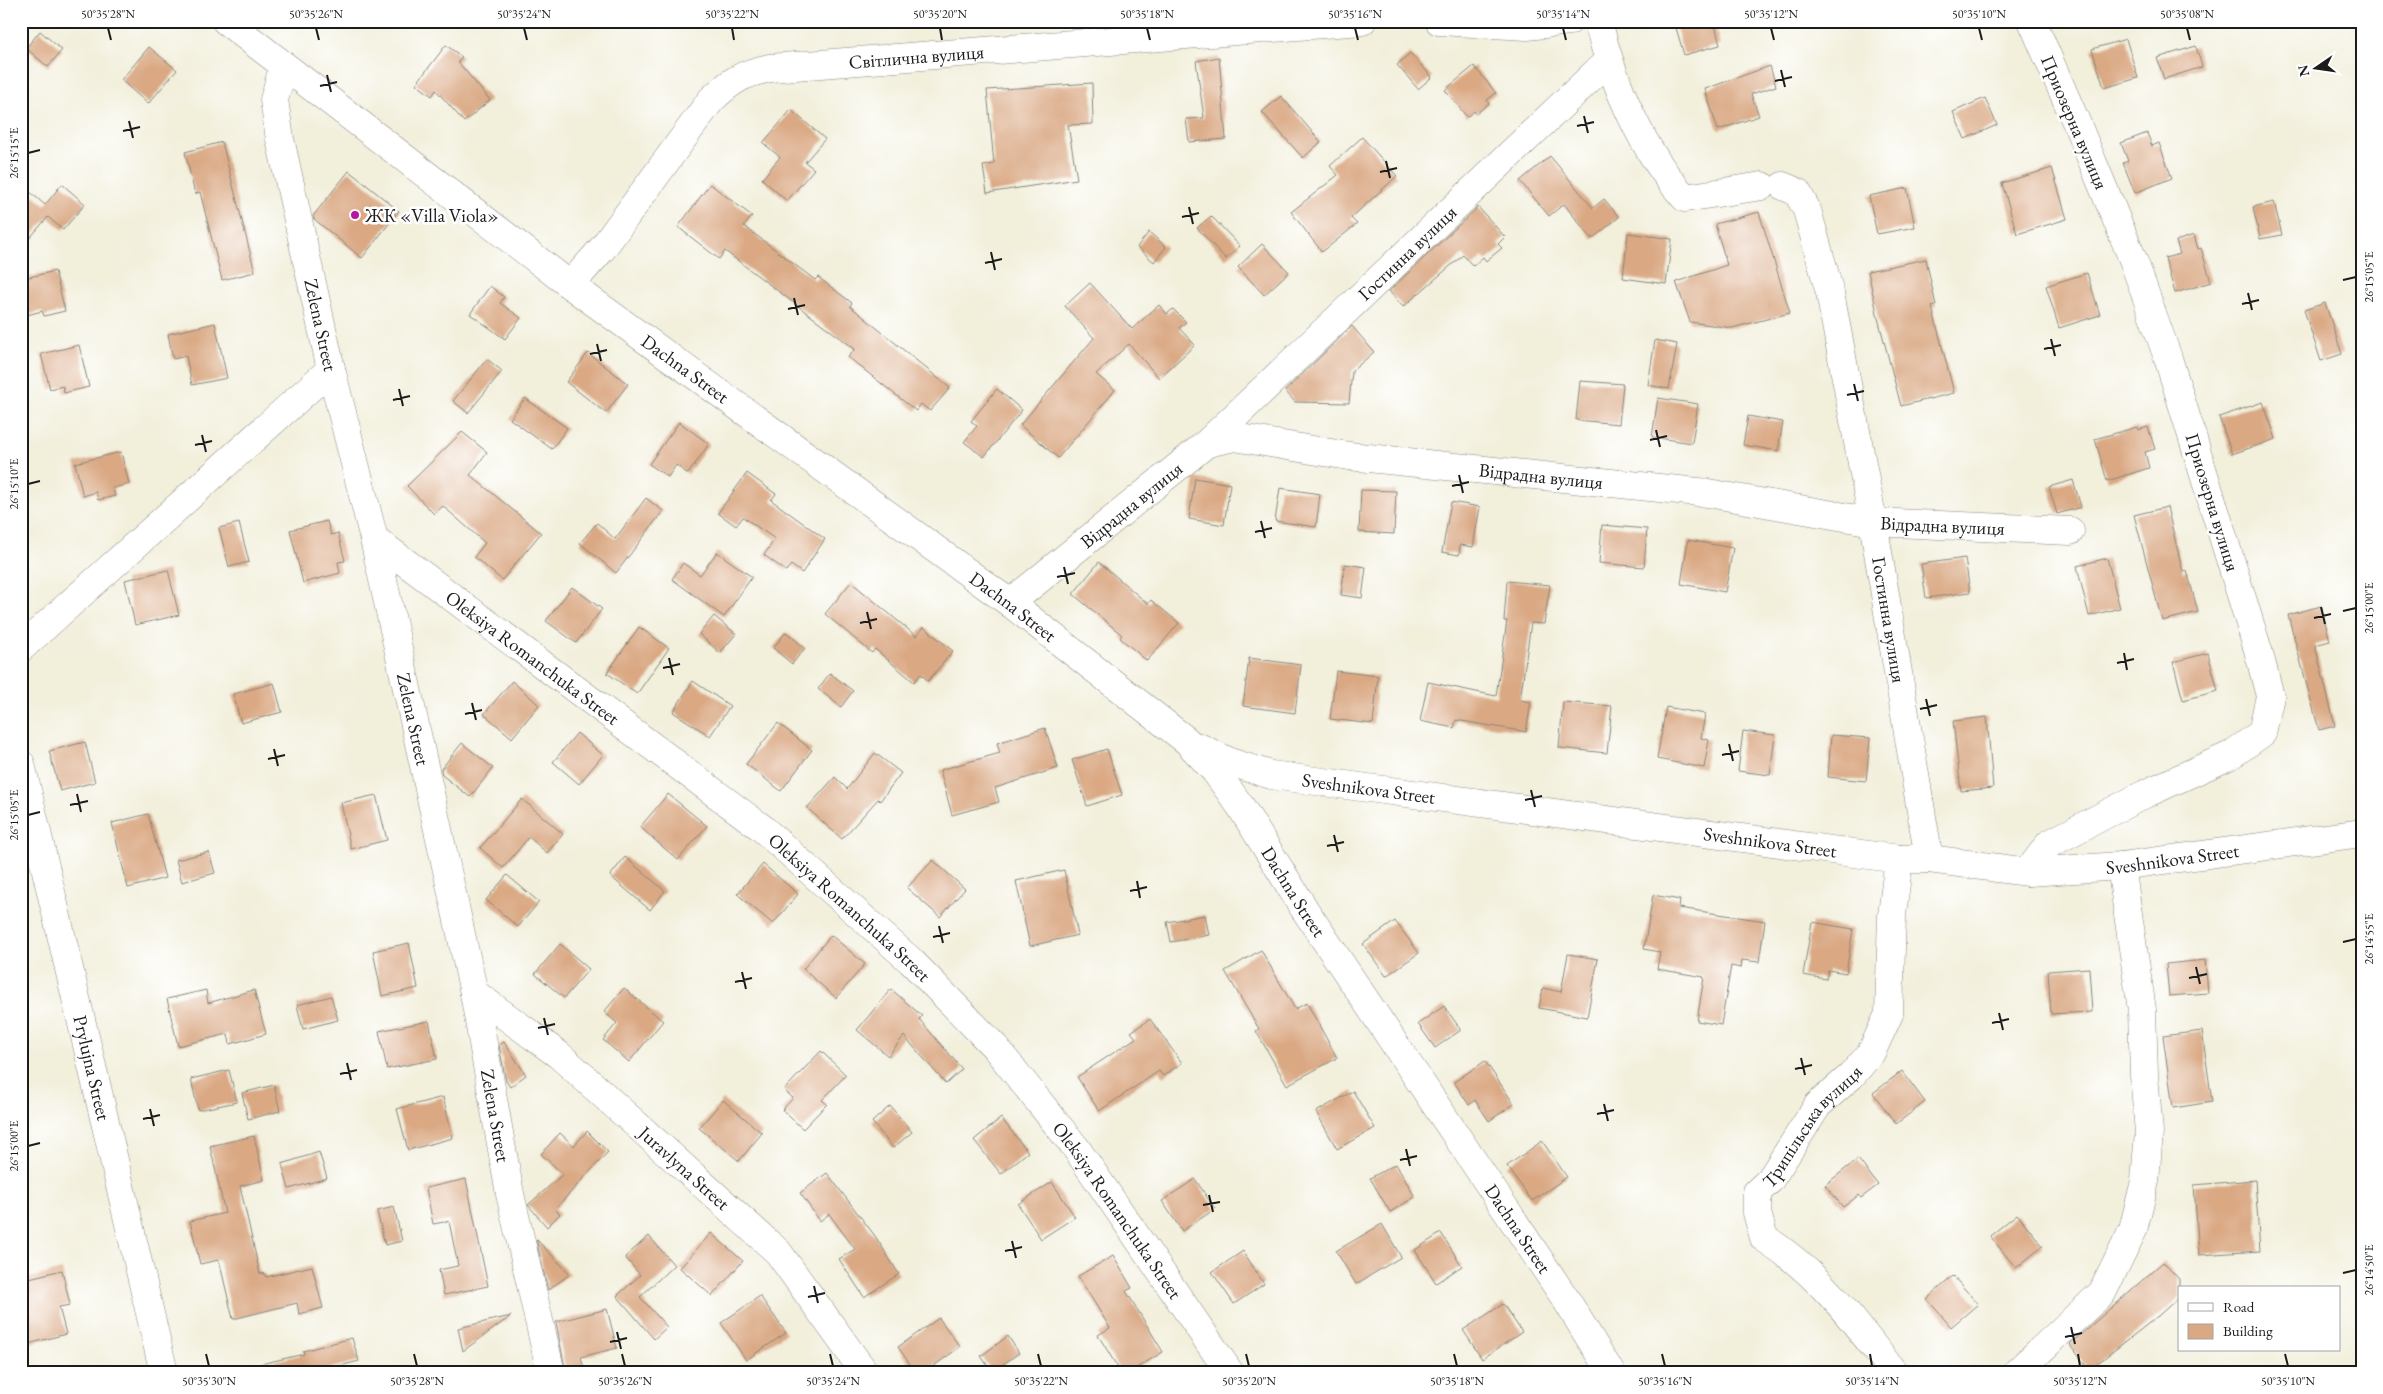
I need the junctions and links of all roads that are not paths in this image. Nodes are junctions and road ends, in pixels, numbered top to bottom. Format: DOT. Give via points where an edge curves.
graph roads {
  1 [pos="226,21"];
  2 [pos="1362,21"];
  3 [pos="1439,21"];
  4 [pos="1568,21"];
  5 [pos="1598,21"];
  6 [pos="2032,21"];
  7 [pos="1608,61"];
  8 [pos="283,67"];
  9 [pos="570,285"];
  10 [pos="331,369"];
  11 [pos="1207,443"];
  12 [pos="1873,522"];
  13 [pos="2070,531"];
  14 [pos="374,539"];
  15 [pos="1010,603"];
  16 [pos="21,648"];
  17 [pos="1187,741"];
  18 [pos="21,764"];
  19 [pos="2362,833"];
  20 [pos="1899,859"];
  21 [pos="1929,859"];
  22 [pos="2121,866"];
  23 [pos="2028,872"];
  24 [pos="474,993"];
  25 [pos="164,1373"];
  26 [pos="551,1373"];
  27 [pos="865,1373"];
  28 [pos="1230,1373"];
  29 [pos="1611,1373"];
  30 [pos="1894,1373"];
  31 [pos="2016,1373"];
  1 -- 8 [label="street, Dachna Street"];
  2 -- 9 [label="street, Світлична вулиця" via="751,72 733,80 712,100 602,249"];
  3 -- 4 [label="street" via="1527,26"];
  5 -- 7 [label="street, Гостинна вулиця"];
  6 -- 23 [label="street, Приозерна вулиця" via="2134,262 2168,358 2270,696 2262,733 2231,755 2145,794 2049,844"];
  7 -- 11 [label="street, Гостинна вулиця"];
  7 -- 12 [label="street, Гостинна вулиця" via="1665,177 1685,198 1773,186 1797,192 1812,225 1830,293"];
  8 -- 9 [label="street, Dachna Street"];
  8 -- 10 [label="street, Zelena Street" via="274,100 278,132"];
  9 -- 15 [label="street, Dachna Street"];
  10 -- 14 [label="street, Zelena Street"];
  10 -- 16 [label="street"];
  11 -- 12 [label="street, Відрадна вулиця" via="1234,437 1350,456 1708,493"];
  11 -- 15 [label="street, Відрадна вулиця"];
  12 -- 13 [label="street, Відрадна вулиця"];
  12 -- 21 [label="street, Гостинна вулиця"];
  14 -- 24 [label="street, Zelena Street"];
  14 -- 28 [label="street, Oleksiya Romanchuka Street" via="762,828 911,961 995,1047 1076,1148"];
  15 -- 17 [label="street, Dachna Street"];
  17 -- 20 [label="street, Sveshnikova Street" via="1230,762 1271,775"];
  17 -- 29 [label="street, Dachna Street" via="1215,771 1241,808"];
  18 -- 25 [label="street, Prylujna Street"];
  19 -- 22 [label="street, Sveshnikova Street"];
  20 -- 21 [label="street, Sveshnikova Street"];
  20 -- 30 [label="street, Трипільська вулиця" via="1892,915 1890,1014 1871,1054 1818,1105 1770,1180 1757,1192 1757,1213 1764,1238 1789,1254 1842,1307"];
  21 -- 23 [label="street, Sveshnikova Street"];
  22 -- 23 [label="street, Sveshnikova Street"];
  22 -- 31 [label="street" via="2142,1010 2149,1132 2145,1181 2133,1230 2102,1293"];
  24 -- 26 [label="street, Zelena Street" via="510,1194"];
  24 -- 27 [label="street, Juravlyna Street" via="559,1055 778,1252"];
}
